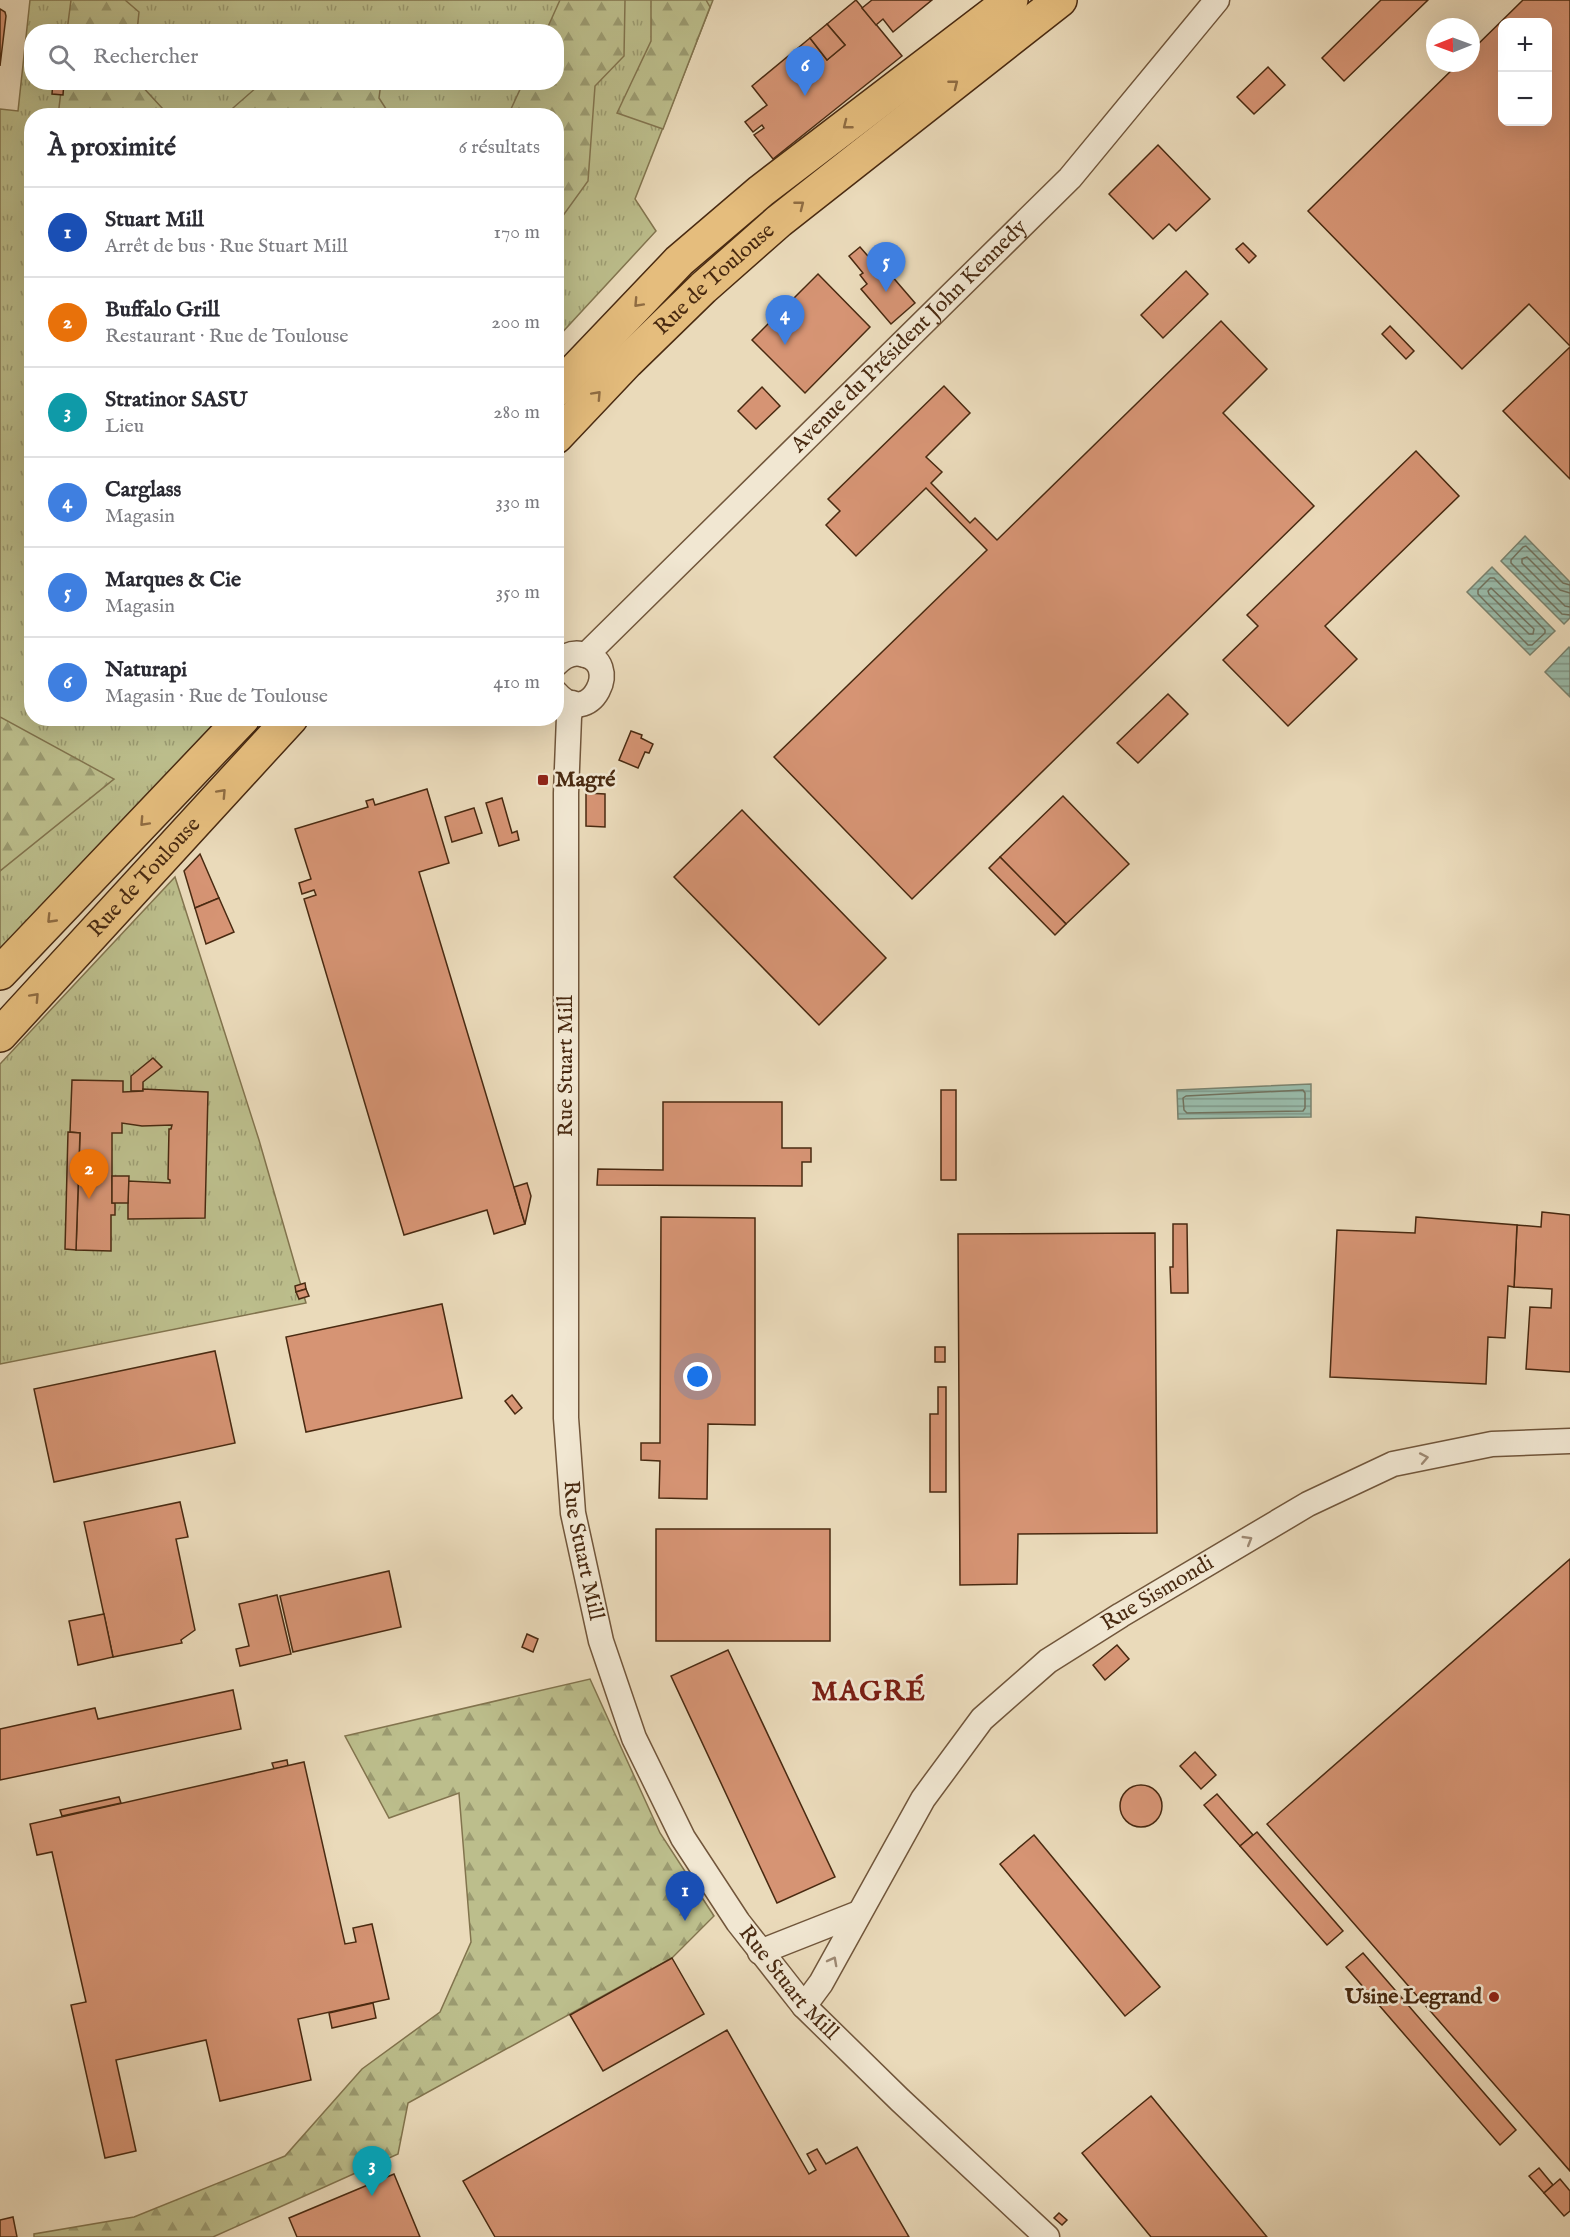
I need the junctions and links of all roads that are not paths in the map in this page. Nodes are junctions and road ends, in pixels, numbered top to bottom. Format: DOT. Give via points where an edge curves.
graph roads {
  1 [pos="1011,0"];
  2 [pos="1060,0"];
  3 [pos="1217,0"];
  4 [pos="884,96"];
  5 [pos="886,138"];
  6 [pos="564,382"];
  7 [pos="564,429"];
  8 [pos="565,658"];
  9 [pos="564,698"];
  10 [pos="235,726"];
  11 [pos="284,726"];
  12 [pos="0,973"];
  13 [pos="0,1035"];
  14 [pos="1570,1441"];
  15 [pos="859,1913"];
  16 [pos="760,1952"];
  17 [pos="804,2006"];
  18 [pos="1047,2237"];
  1 -- 4 [label="main road, Rue de Toulouse"];
  5 -- 2 [label="main road, Rue de Toulouse, one-way"];
  3 -- 8 [label="street, Avenue du Président John Kennedy" via="1063,185"];
  4 -- 5 [label="street"];
  4 -- 6 [label="main road, Rue de Toulouse, one-way" via="761,191 679,261"];
  7 -- 5 [label="main road, Rue de Toulouse, one-way" via="703,288 779,221"];
  8 -- 9 [label="street" via="598,665 602,673 600,689 588,701"];
  9 -- 16 [label="street, Rue Stuart Mill" via="569,717 565,1367 573,1513 601,1641 634,1738 683,1838"];
  10 -- 12 [label="main road, Rue de Toulouse, one-way"];
  13 -- 11 [label="main road, Rue de Toulouse, one-way"];
  15 -- 14 [label="street, Rue Sismondi, one-way" via="923,1799 982,1719 1048,1661 1308,1504 1393,1464 1492,1444"];
  15 -- 16 [label="street"];
  17 -- 15 [label="street, Rue Sismondi, one-way"];
  16 -- 17 [label="street, Rue Stuart Mill"];
  17 -- 18 [label="street, Rue Stuart Mill"];
}
